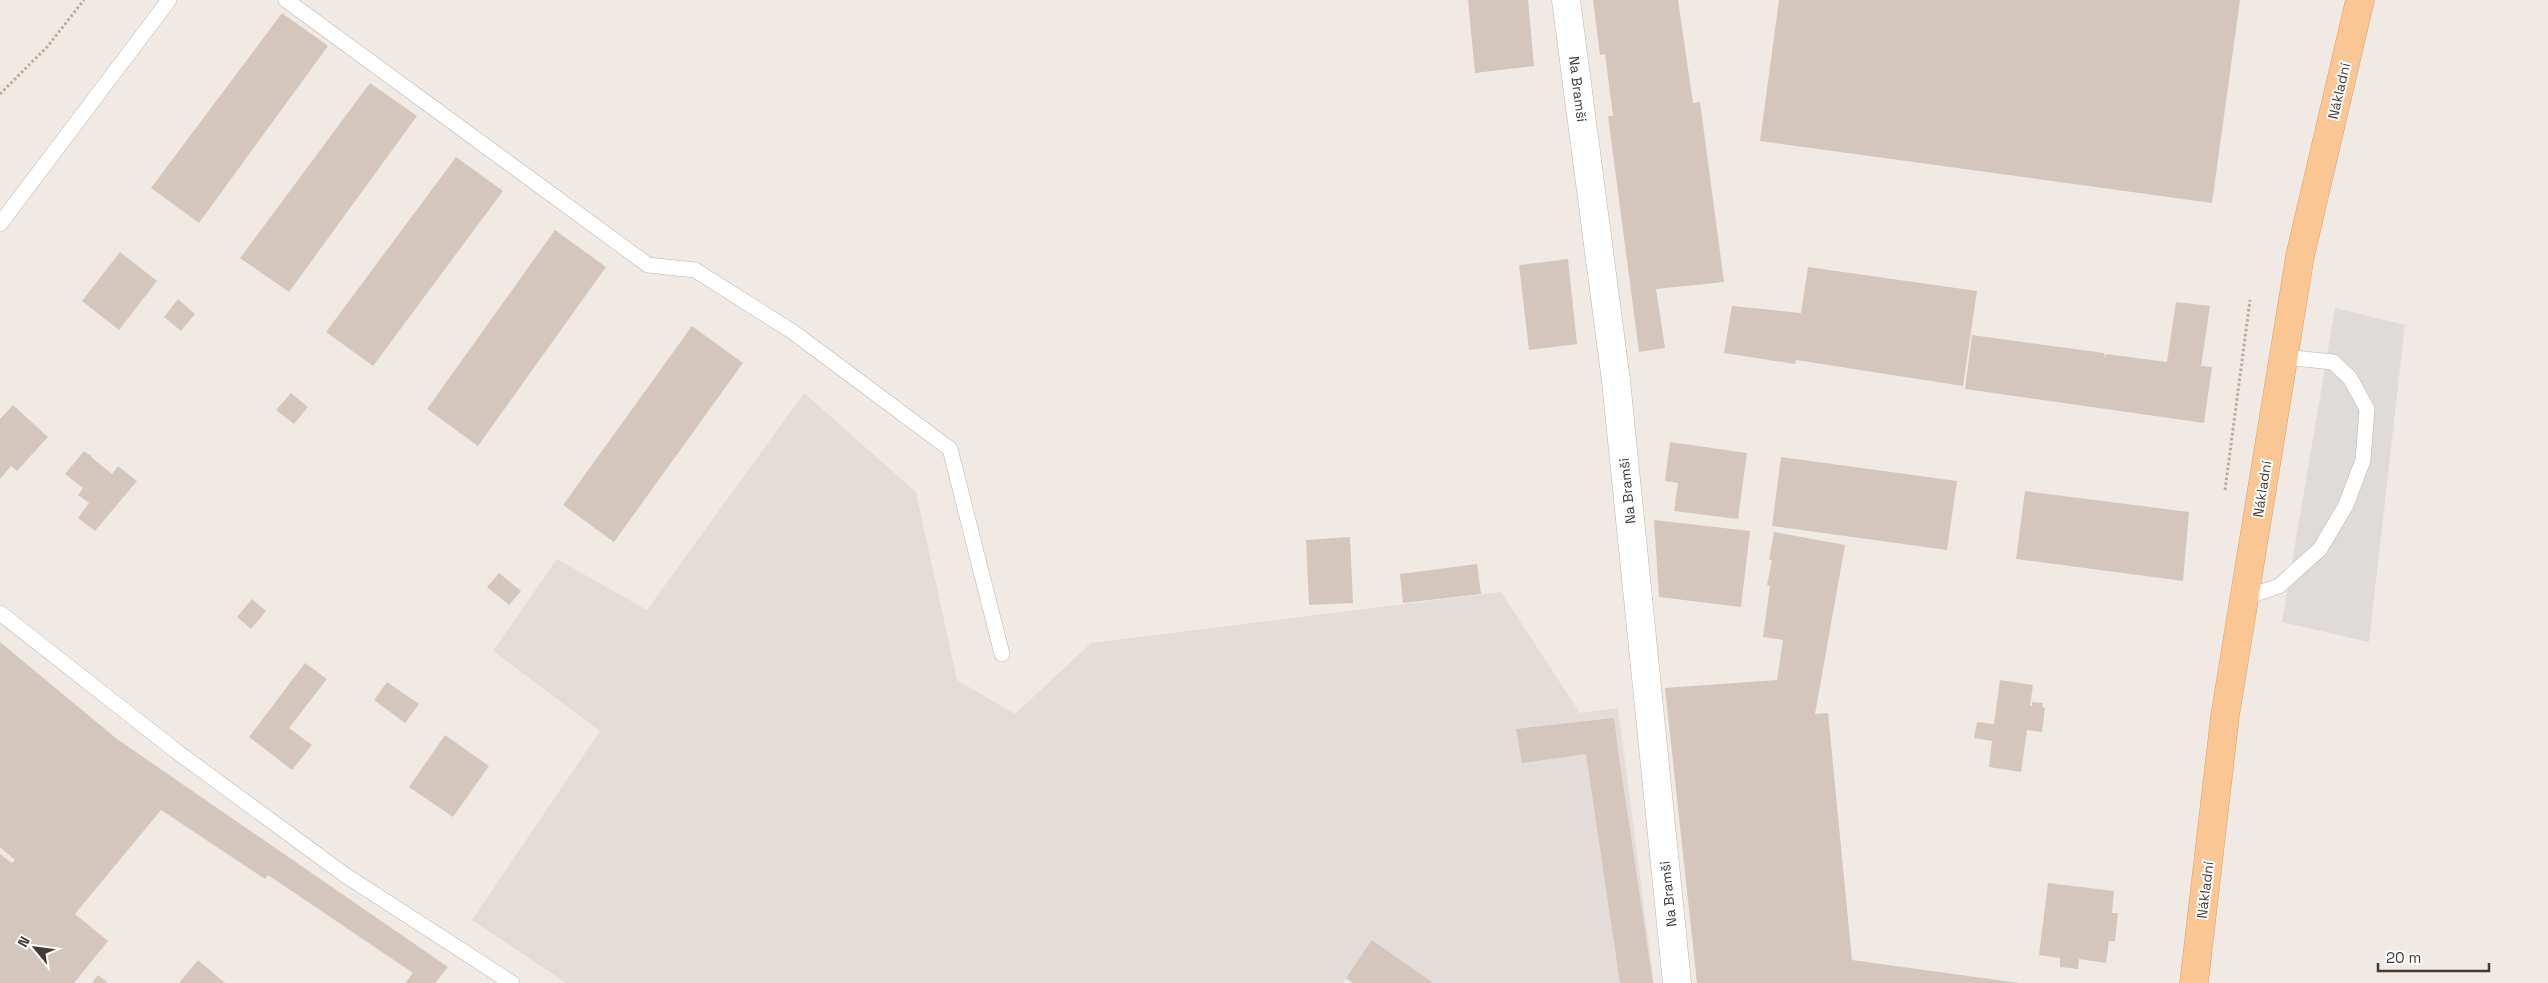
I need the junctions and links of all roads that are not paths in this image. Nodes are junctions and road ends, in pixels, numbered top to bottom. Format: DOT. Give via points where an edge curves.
graph roads {
  1 [pos="169,0"];
  2 [pos="286,0"];
  3 [pos="1566,0"];
  4 [pos="2360,0"];
  5 [pos="0,224"];
  6 [pos="2284,356"];
  7 [pos="2244,598"];
  8 [pos="0,613"];
  9 [pos="1002,654"];
  10 [pos="512,983"];
  11 [pos="1677,983"];
  12 [pos="2194,983"];
  1 -- 5 [label="lane"];
  2 -- 9 [label="lane" via="648,265 695,270 793,332 950,449"];
  3 -- 11 [label="street, Na Bramši" via="1616,382"];
  4 -- 6 [label="main road, Nákladní" via="2300,256"];
  6 -- 7 [label="main road, Nákladní"];
  6 -- 7 [label="lane" via="2333,362 2350,378 2368,409 2363,460 2346,505 2320,549 2279,586"];
  7 -- 12 [label="main road, Nákladní" via="2225,716"];
  8 -- 10 [label="lane" via="176,751 345,875"];
}
